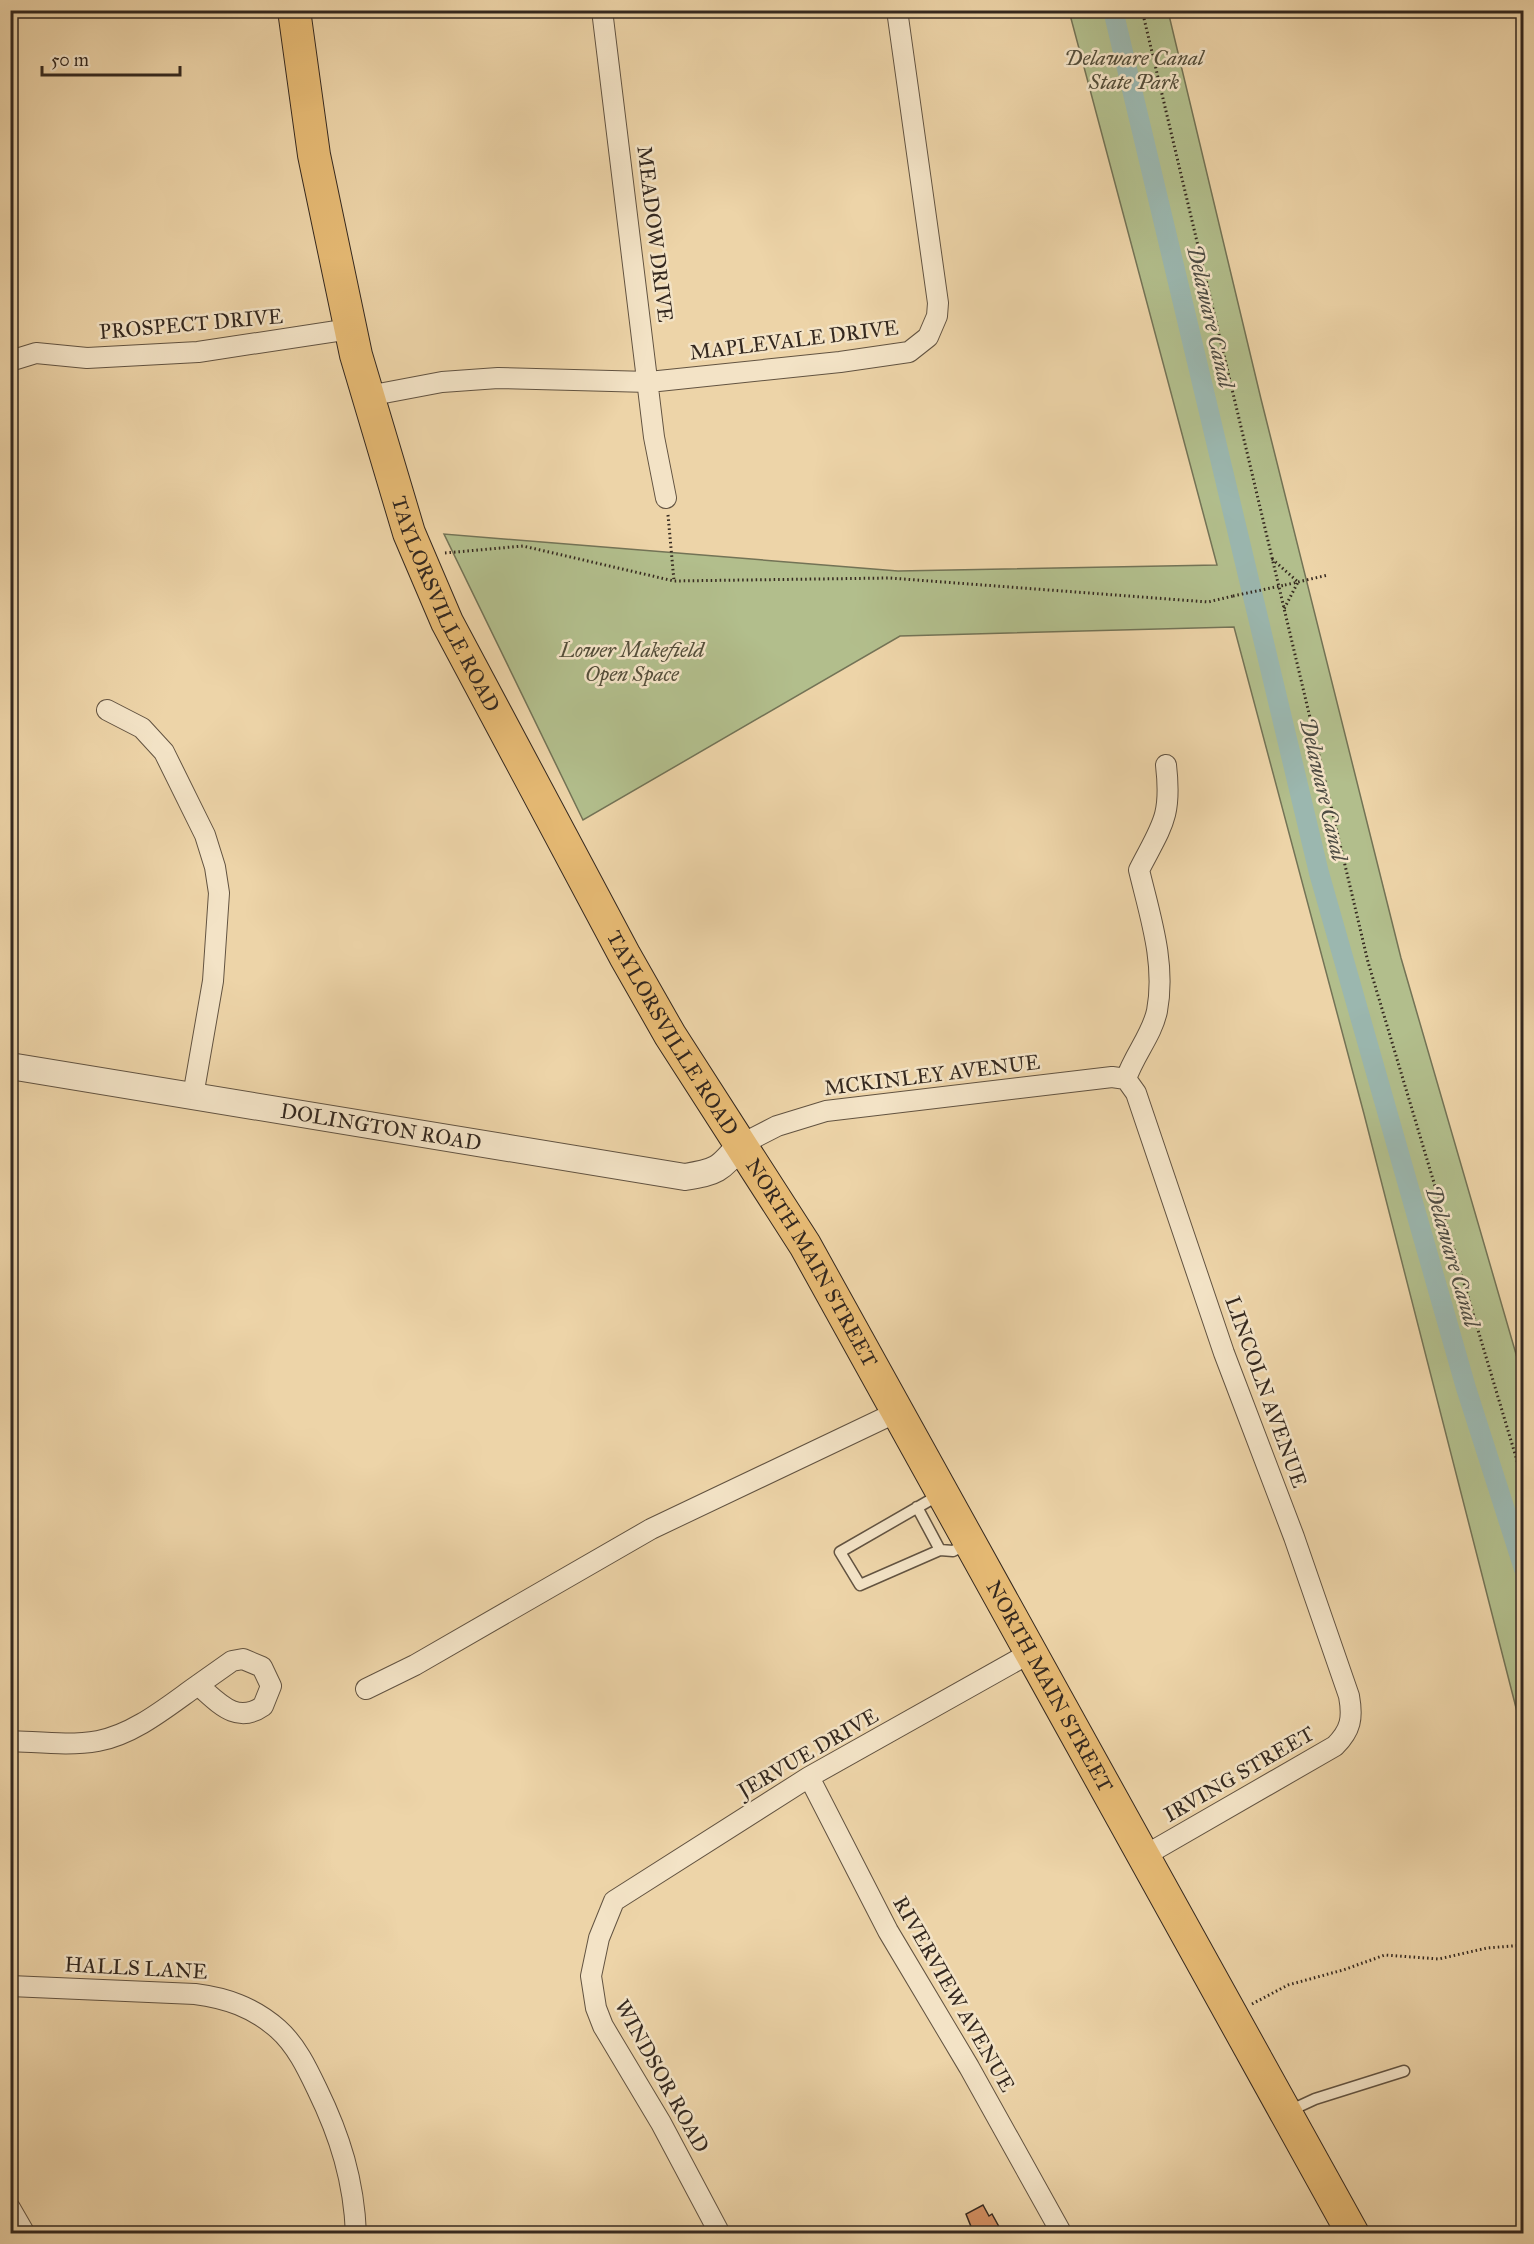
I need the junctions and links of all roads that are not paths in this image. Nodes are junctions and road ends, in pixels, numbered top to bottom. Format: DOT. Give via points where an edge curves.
graph roads {
  1 [pos="294,10"];
  2 [pos="602,10"];
  3 [pos="897,10"];
  4 [pos="350,329"];
  5 [pos="10,362"];
  6 [pos="649,382"];
  7 [pos="368,396"];
  8 [pos="666,498"];
  9 [pos="107,710"];
  10 [pos="1166,765"];
  11 [pos="10,1066"];
  12 [pos="1128,1074"];
  13 [pos="192,1096"];
  14 [pos="740,1145"];
  15 [pos="897,1412"];
  16 [pos="929,1500"];
  17 [pos="955,1547"];
  18 [pos="1030,1653"];
  19 [pos="198,1684"];
  20 [pos="366,1689"];
  21 [pos="1351,1726"];
  22 [pos="10,1741"];
  23 [pos="809,1777"];
  24 [pos="1144,1856"];
  25 [pos="614,1901"];
  26 [pos="10,1986"];
  27 [pos="1404,2071"];
  28 [pos="1286,2113"];
  29 [pos="10,2208"];
  30 [pos="25,2234"];
  31 [pos="356,2234"];
  32 [pos="720,2234"];
  33 [pos="1062,2234"];
  34 [pos="1353,2234"];
  1 -- 4 [label="main road, TAYLORSVILLE ROAD" via="314,154"];
  2 -- 6 [label="street, MEADOW DRIVE"];
  3 -- 6 [label="street, MAPLEVALE DRIVE" via="938,303 928,337 909,352"];
  4 -- 5 [label="street, PROSPECT DRIVE" via="160,356 87,358 36,353"];
  4 -- 7 [label="main road, TAYLORSVILLE ROAD"];
  6 -- 7 [label="street, MAPLEVALE DRIVE" via="498,378 442,382"];
  6 -- 8 [label="street, MEADOW DRIVE" via="654,437"];
  7 -- 14 [label="main road, TAYLORSVILLE ROAD" via="398,500 447,621 592,897 670,1035"];
  9 -- 13 [label="street" via="142,728 164,752 206,835 215,867 219,892 213,981"];
  10 -- 12 [label="street" via="1167,816 1139,870 1158,951 1156,1012"];
  11 -- 13 [label="street, DOLINGTON ROAD"];
  12 -- 14 [label="street, MCKINLEY AVENUE" via="826,1111 777,1126"];
  12 -- 21 [label="street, LINCOLN AVENUE" via="1349,1696"];
  13 -- 14 [label="street, DOLINGTON ROAD" via="685,1177 723,1166"];
  14 -- 15 [label="main road, NORTH MAIN STREET" via="805,1245"];
  15 -- 16 [label="main road, NORTH MAIN STREET"];
  15 -- 20 [label="street" via="651,1529 415,1665"];
  16 -- 17 [label="main road, NORTH MAIN STREET"];
  16 -- 17 [label="lane" via="840,1552 860,1586"];
  17 -- 18 [label="main road, NORTH MAIN STREET"];
  18 -- 23 [label="street, JERVUE DRIVE"];
  18 -- 24 [label="main road, NORTH MAIN STREET"];
  19 -- 22 [label="street" via="114,1737 72,1743"];
  21 -- 24 [label="street, IRVING STREET" via="1335,1746"];
  23 -- 25 [label="street, JERVUE DRIVE"];
  23 -- 33 [label="street, RIVERVIEW AVENUE" via="888,1931"];
  24 -- 28 [label="main road, NORTH MAIN STREET"];
  25 -- 32 [label="street, WINDSOR ROAD" via="599,1938 591,1976 596,2008"];
  26 -- 31 [label="street, HALLS LANE" via="195,1994 222,1998 261,2016 293,2046 338,2132 352,2188"];
  27 -- 28 [label="lane" via="1316,2099"];
  28 -- 34 [label="main road, NORTH MAIN STREET"];
  29 -- 30 [label="street"];
}
